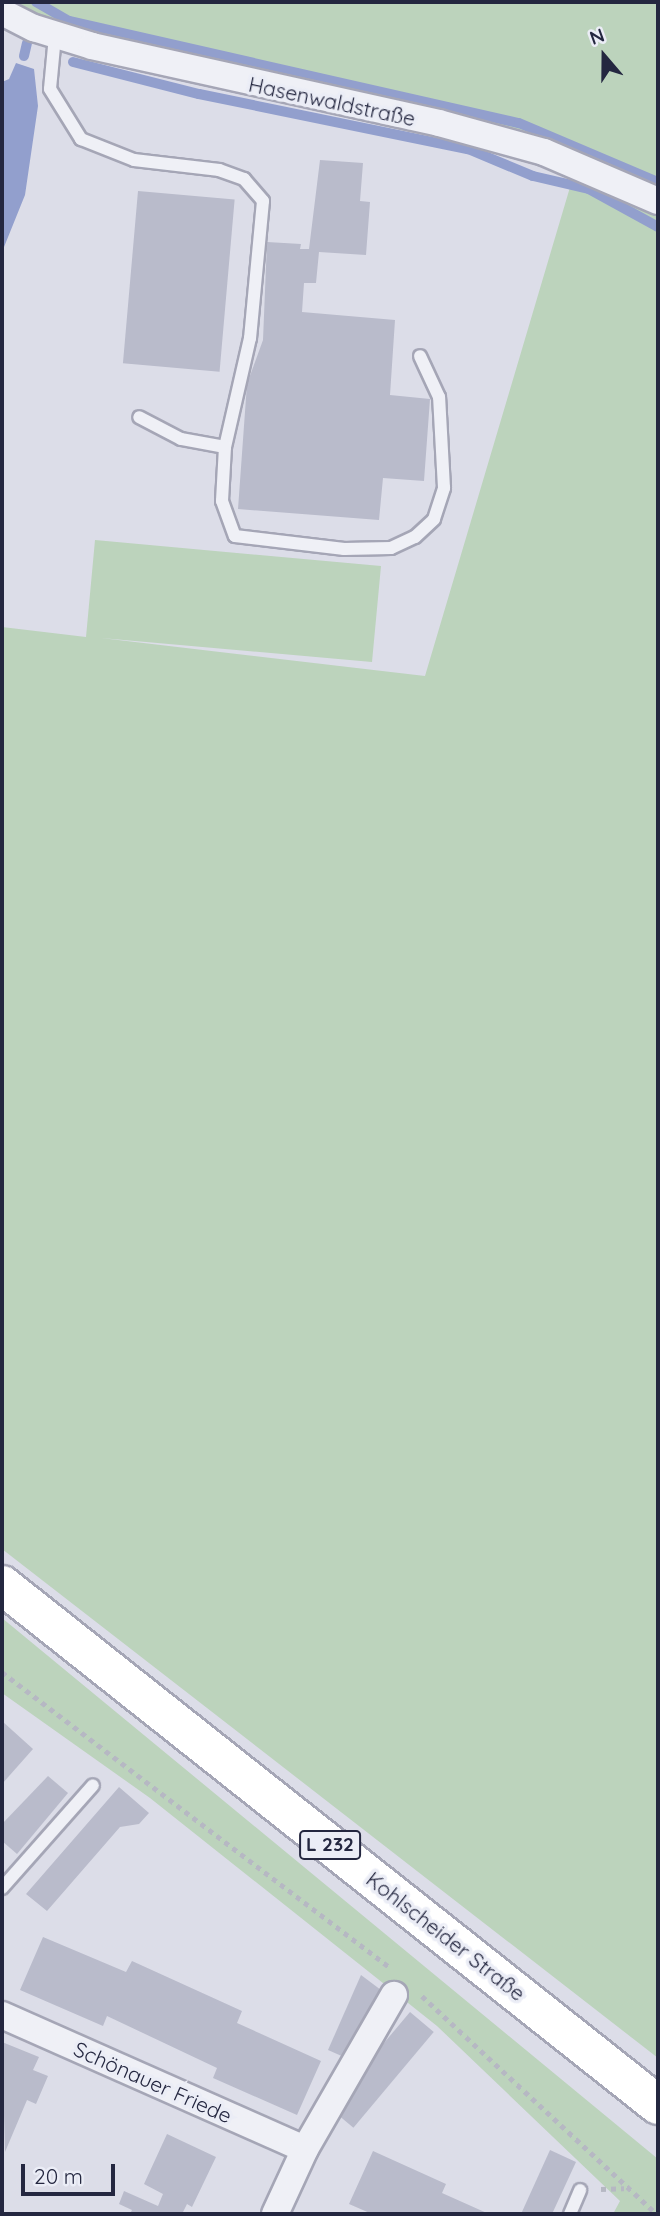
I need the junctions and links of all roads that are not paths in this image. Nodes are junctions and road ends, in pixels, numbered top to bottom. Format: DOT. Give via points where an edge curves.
graph roads {
  1 [pos="2,12"];
  2 [pos="55,36"];
  3 [pos="658,201"];
  4 [pos="420,356"];
  5 [pos="139,417"];
  6 [pos="225,447"];
  7 [pos="2,1585"];
  8 [pos="93,1784"];
  9 [pos="2,1888"];
  10 [pos="400,1984"];
  11 [pos="2,2015"];
  12 [pos="658,2105"];
  13 [pos="304,2149"];
  14 [pos="580,2190"];
  15 [pos="282,2212"];
  16 [pos="570,2214"];
  1 -- 2 [label="street, Hasenwaldstraße"];
  2 -- 3 [label="street, Hasenwaldstraße" via="544,152"];
  2 -- 6 [label="lane" via="50,89 81,139 134,160 219,170 244,179 263,201 250,338"];
  4 -- 6 [label="lane" via="439,397 444,488 434,519 415,537 391,548 344,549 235,536 222,501"];
  5 -- 6 [label="lane" via="181,439"];
  7 -- 12 [label="main road, Kohlscheider Straße / L 232"];
  8 -- 9 [label="lane"];
  10 -- 13 [label="street"];
  11 -- 13 [label="street, Schönauer Friede"];
  13 -- 15 [label="street"];
  14 -- 16 [label="lane"];
}
